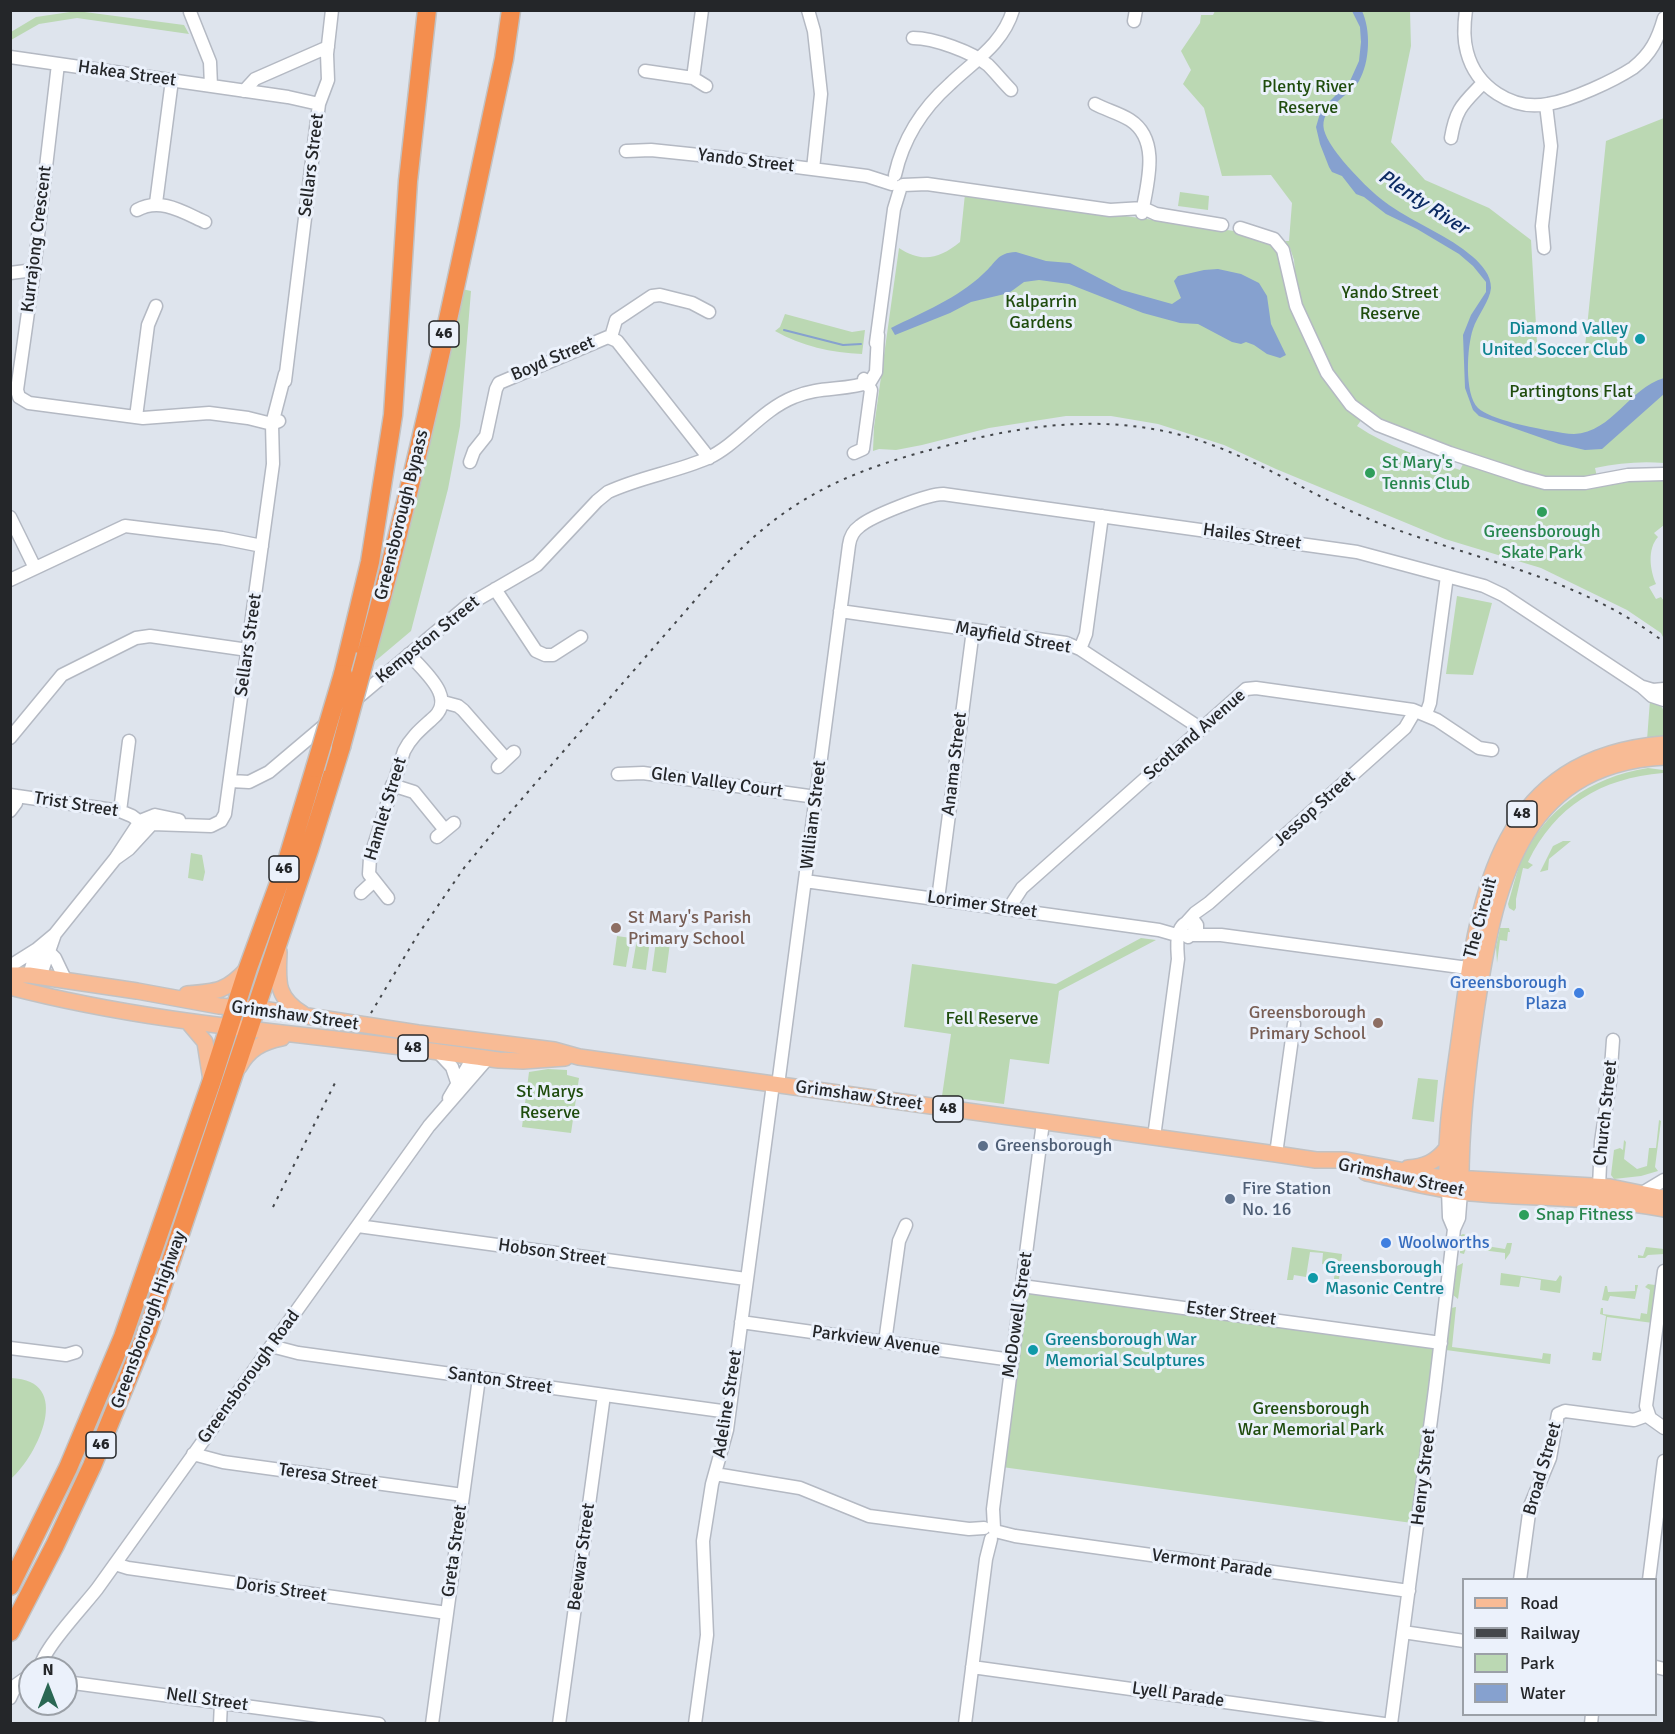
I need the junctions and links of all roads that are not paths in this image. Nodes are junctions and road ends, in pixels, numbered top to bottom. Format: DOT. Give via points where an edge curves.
graph roads {
  1 [pos="332,10"];
  2 [pos="427,10"];
  3 [pos="511,10"];
  4 [pos="702,10"];
  5 [pos="808,10"];
  6 [pos="1013,10"];
  7 [pos="1466,10"];
  8 [pos="190,12"];
  9 [pos="1665,18"];
  10 [pos="1662,36"];
  11 [pos="913,38"];
  12 [pos="327,51"];
  13 [pos="10,57"];
  14 [pos="978,59"];
  15 [pos="58,64"];
  16 [pos="645,71"];
  17 [pos="693,78"];
  18 [pos="172,80"];
  19 [pos="1483,82"];
  20 [pos="211,86"];
  21 [pos="706,86"];
  22 [pos="1011,90"];
  23 [pos="244,91"];
  24 [pos="320,101"];
  25 [pos="1095,104"];
  26 [pos="1546,105"];
  27 [pos="1451,138"];
  28 [pos="626,151"];
  29 [pos="813,169"];
  30 [pos="898,181"];
  31 [pos="156,203"];
  32 [pos="137,210"];
  33 [pos="1143,211"];
  34 [pos="205,222"];
  35 [pos="1544,248"];
  36 [pos="34,270"];
  37 [pos="10,273"];
  38 [pos="156,306"];
  39 [pos="709,312"];
  40 [pos="611,337"];
  41 [pos="865,382"];
  42 [pos="136,417"];
  43 [pos="275,421"];
  44 [pos="862,449"];
  45 [pos="709,458"];
  46 [pos="470,462"];
  47 [pos="1665,476"];
  48 [pos="1102,516"];
  49 [pos="10,517"];
  50 [pos="262,543"];
  51 [pos="849,545"];
  52 [pos="35,568"];
  53 [pos="1447,576"];
  54 [pos="10,580"];
  55 [pos="495,589"];
  56 [pos="840,611"];
  57 [pos="973,630"];
  58 [pos="581,636"];
  59 [pos="1080,649"];
  60 [pos="248,650"];
  61 [pos="409,654"];
  62 [pos="1642,687"];
  63 [pos="1665,688"];
  64 [pos="1665,700"];
  65 [pos="443,702"];
  66 [pos="1420,713"];
  67 [pos="1200,728"];
  68 [pos="10,738"];
  69 [pos="129,741"];
  70 [pos="1665,744"];
  71 [pos="1492,750"];
  72 [pos="1665,757"];
  73 [pos="506,759"];
  74 [pos="618,774"];
  75 [pos="230,784"];
  76 [pos="392,785"];
  77 [pos="14,796"];
  78 [pos="816,797"];
  79 [pos="120,810"];
  80 [pos="10,811"];
  81 [pos="144,824"];
  82 [pos="446,830"];
  83 [pos="374,881"];
  84 [pos="805,881"];
  85 [pos="361,893"];
  86 [pos="388,898"];
  87 [pos="938,898"];
  88 [pos="1009,908"];
  89 [pos="1186,931"];
  90 [pos="279,940"];
  91 [pos="43,951"];
  92 [pos="10,966"];
  93 [pos="248,968"];
  94 [pos="1478,969"];
  95 [pos="10,975"];
  96 [pos="66,981"];
  97 [pos="33,984"];
  98 [pos="10,987"];
  99 [pos="163,996"];
  100 [pos="235,1007"];
  101 [pos="255,1009"];
  102 [pos="305,1015"];
  103 [pos="188,1022"];
  104 [pos="1294,1024"];
  105 [pos="230,1027"];
  106 [pos="248,1030"];
  107 [pos="299,1035"];
  108 [pos="1613,1040"];
  109 [pos="490,1042"];
  110 [pos="437,1051"];
  111 [pos="481,1057"];
  112 [pos="579,1057"];
  113 [pos="234,1076"];
  114 [pos="457,1082"];
  115 [pos="211,1083"];
  116 [pos="776,1085"];
  117 [pos="444,1107"];
  118 [pos="1043,1122"];
  119 [pos="1154,1137"];
  120 [pos="1446,1149"];
  121 [pos="1276,1154"];
  122 [pos="1316,1160"];
  123 [pos="1396,1169"];
  124 [pos="1665,1180"];
  125 [pos="1454,1185"];
  126 [pos="1644,1192"];
  127 [pos="1599,1193"];
  128 [pos="1665,1197"];
  129 [pos="1664,1209"];
  130 [pos="906,1225"];
  131 [pos="358,1226"];
  132 [pos="1665,1271"];
  133 [pos="746,1279"];
  134 [pos="1022,1286"];
  135 [pos="741,1322"];
  136 [pos="885,1342"];
  137 [pos="1441,1343"];
  138 [pos="271,1346"];
  139 [pos="10,1348"];
  140 [pos="76,1352"];
  141 [pos="1012,1360"];
  142 [pos="479,1378"];
  143 [pos="604,1395"];
  144 [pos="729,1412"];
  145 [pos="1648,1415"];
  146 [pos="1665,1428"];
  147 [pos="194,1454"];
  148 [pos="1665,1461"];
  149 [pos="715,1474"];
  150 [pos="463,1496"];
  151 [pos="1660,1524"];
  152 [pos="989,1533"];
  153 [pos="115,1564"];
  154 [pos="1520,1578"];
  155 [pos="1649,1578"];
  156 [pos="10,1586"];
  157 [pos="1409,1591"];
  158 [pos="447,1613"];
  159 [pos="10,1632"];
  160 [pos="1403,1632"];
  161 [pos="1462,1641"];
  162 [pos="51,1645"];
  163 [pos="38,1656"];
  164 [pos="44,1656"];
  165 [pos="972,1667"];
  166 [pos="18,1684"];
  167 [pos="78,1684"];
  168 [pos="11,1698"];
  169 [pos="225,1703"];
  170 [pos="560,1722"];
  171 [pos="222,1724"];
  172 [pos="379,1724"];
  173 [pos="432,1724"];
  174 [pos="695,1724"];
  175 [pos="964,1724"];
  176 [pos="1384,1724"];
  177 [pos="1391,1724"];
  1 -- 12 [label="street, Sellars Street"];
  2 -- 93 [label="highway, Greensborough Bypass / 46, bridge" via="408,181 390,439 370,562 344,674 287,861"];
  3 -- 90 [label="highway, Greensborough Bypass / 46, bridge" via="504,59 396,543 341,747"];
  4 -- 17 [label="street"];
  5 -- 29 [label="street" via="821,94"];
  6 -- 14 [label="street" via="1002,36"];
  7 -- 19 [label="street" via="1467,53"];
  8 -- 20 [label="street" via="210,62"];
  9 -- 10 [label="street"];
  10 -- 26 [label="street" via="1625,73"];
  11 -- 14 [label="street" via="938,42"];
  12 -- 23 [label="street" via="255,79"];
  12 -- 24 [label="street, Sellars Street" via="328,80"];
  13 -- 15 [label="street, Hakea Street"];
  14 -- 22 [label="street"];
  14 -- 30 [label="street" via="931,103 915,124 903,151"];
  15 -- 18 [label="street, Hakea Street"];
  15 -- 36 [label="street, Kurrajong Crescent"];
  16 -- 17 [label="street"];
  17 -- 21 [label="street"];
  18 -- 20 [label="street, Hakea Street"];
  18 -- 31 [label="street"];
  19 -- 26 [label="street" via="1511,101"];
  19 -- 27 [label="street" via="1460,107"];
  20 -- 23 [label="street, Hakea Street"];
  23 -- 24 [label="street, Hakea Street"];
  24 -- 43 [label="street, Sellars Street" via="284,407"];
  25 -- 33 [label="street" via="1130,120 1145,138 1150,159"];
  26 -- 35 [label="street" via="1551,146 1542,226"];
  28 -- 29 [label="street, Yando Street" via="651,150"];
  29 -- 30 [label="street, Yando Street"];
  30 -- 33 [label="street, Yando Street" via="1110,210"];
  30 -- 41 [label="street" via="878,335"];
  31 -- 32 [label="street"];
  31 -- 34 [label="street"];
  33 -- 47 [label="street, Yando Street" via="1240,228 1266,235 1279,244 1286,256 1301,318 1327,373 1352,405 1378,425 1534,481 1569,484 1628,475"];
  36 -- 37 [label="street"];
  36 -- 42 [label="street, Kurrajong Crescent" via="19,397 29,403"];
  38 -- 42 [label="street" via="148,325"];
  39 -- 40 [label="street" via="692,303 652,296 616,320"];
  40 -- 45 [label="street, Boyd Street"];
  40 -- 46 [label="street, Boyd Street" via="499,382 486,436"];
  41 -- 44 [label="street" via="871,390"];
  41 -- 45 [label="street, Kempston Street" via="804,393 785,401"];
  42 -- 43 [label="street, Kurrajong Crescent" via="209,413"];
  43 -- 50 [label="street, Sellars Street" via="280,438"];
  45 -- 55 [label="street, Kempston Street" via="608,492 545,558"];
  48 -- 51 [label="street, Hailes Street" via="938,494 865,522 855,530"];
  48 -- 53 [label="street, Hailes Street" via="1357,552"];
  48 -- 59 [label="street" via="1086,633"];
  49 -- 52 [label="street"];
  50 -- 52 [label="street" via="125,526"];
  50 -- 60 [label="street, Sellars Street"];
  51 -- 56 [label="street, William Street"];
  52 -- 54 [label="street"];
  53 -- 62 [label="street, Hailes Street" via="1496,590"];
  53 -- 66 [label="street, Jessop Street" via="1430,703"];
  55 -- 58 [label="street" via="540,654 553,655"];
  55 -- 61 [label="street, Kempston Street" via="468,605"];
  56 -- 57 [label="street, Mayfield Street"];
  56 -- 78 [label="street, William Street"];
  57 -- 59 [label="street, Mayfield Street" via="1056,641"];
  57 -- 87 [label="street, Anama Street"];
  59 -- 67 [label="street, Mayfield Street"];
  60 -- 68 [label="street" via="150,636 136,638 62,675"];
  60 -- 75 [label="street, Sellars Street"];
  61 -- 65 [label="street" via="439,690"];
  61 -- 75 [label="street, Kempston Street" via="269,772 249,782"];
  62 -- 63 [label="street"];
  62 -- 64 [label="street, Hailes Street"];
  65 -- 73 [label="street" via="464,710"];
  65 -- 76 [label="street, Hamlet Street" via="439,713 408,743"];
  66 -- 67 [label="street, Scotland Avenue" via="1252,688 1243,691"];
  66 -- 71 [label="street, Scotland Avenue" via="1479,748"];
  66 -- 89 [label="street, Jessop Street" via="1195,913"];
  67 -- 88 [label="street, Scotland Avenue" via="1022,888"];
  69 -- 79 [label="street"];
  70 -- 94 [label="main road, The Circuit / 48" via="1626,749 1584,763 1557,780 1530,805 1499,854 1479,915"];
  72 -- 94 [label="main road, The Circuit / 48" via="1617,765 1590,775 1565,791 1534,821 1516,849"];
  74 -- 78 [label="street, Glen Valley Court" via="643,772"];
  75 -- 81 [label="street, Sellars Street" via="225,814 218,824"];
  76 -- 82 [label="street" via="414,792"];
  76 -- 83 [label="street, Hamlet Street" via="368,864"];
  77 -- 79 [label="street, Trist Street"];
  77 -- 80 [label="street" via="16,803"];
  78 -- 84 [label="street, William Street"];
  79 -- 81 [label="street, Trist Street"];
  81 -- 91 [label="street" via="129,849 115,859"];
  83 -- 85 [label="street, Hamlet Street"];
  83 -- 86 [label="street, Hamlet Street"];
  84 -- 87 [label="street, Lorimer Street"];
  84 -- 116 [label="street, William Street"];
  87 -- 88 [label="street, Lorimer Street"];
  88 -- 89 [label="street, Lorimer Street"];
  89 -- 94 [label="street, Lorimer Street"];
  89 -- 119 [label="street, Jessop Street" via="1178,959"];
  90 -- 101 [label="highway, Greensborough Bypass / 46"];
  90 -- 102 [label="main road" via="280,989 287,1002"];
  91 -- 92 [label="street"];
  91 -- 96 [label="street" via="55,958"];
  91 -- 97 [label="street"];
  93 -- 99 [label="main road" via="236,982 219,992"];
  93 -- 100 [label="highway, Greensborough Bypass / 46"];
  94 -- 120 [label="main road, The Circuit / 48"];
  94 -- 125 [label="main road, The Circuit / 48"];
  95 -- 97 [label="main road, Grimshaw Street / 48"];
  96 -- 97 [label="main road, Grimshaw Street / 48"];
  96 -- 99 [label="main road, Grimshaw Street / 48"];
  97 -- 98 [label="main road, Grimshaw Street / 48"];
  97 -- 103 [label="main road, Grimshaw Street / 48"];
  99 -- 100 [label="main road, Grimshaw Street / 48"];
  100 -- 101 [label="main road, Grimshaw Street / 48"];
  100 -- 105 [label="highway, 46"];
  101 -- 102 [label="main road, Grimshaw Street / 48"];
  101 -- 106 [label="highway, 46"];
  102 -- 109 [label="main road, Grimshaw Street / 48"];
  103 -- 105 [label="main road, Grimshaw Street / 48"];
  103 -- 115 [label="main road" via="204,1042"];
  104 -- 121 [label="street"];
  105 -- 106 [label="main road, Grimshaw Street / 48"];
  105 -- 115 [label="highway, Greensborough Highway / 46"];
  106 -- 107 [label="main road, Grimshaw Street / 48"];
  106 -- 113 [label="highway, Greensborough Highway / 46"];
  107 -- 110 [label="main road, Grimshaw Street / 48"];
  107 -- 113 [label="main road" via="259,1045 249,1052"];
  108 -- 127 [label="street, Church Street"];
  109 -- 111 [label="main road, Greensborough Road"];
  109 -- 112 [label="main road, Grimshaw Street / 48"];
  110 -- 111 [label="main road, Grimshaw Street / 48"];
  110 -- 114 [label="street" via="452,1067"];
  111 -- 112 [label="main road, Grimshaw Street / 48" via="523,1061"];
  111 -- 114 [label="street, Greensborough Road"];
  111 -- 117 [label="street, Greensborough Road" via="464,1087"];
  112 -- 116 [label="main road, Grimshaw Street / 48"];
  113 -- 159 [label="highway, Greensborough Highway / 46" via="148,1329 87,1476"];
  114 -- 117 [label="street, Greensborough Road"];
  115 -- 156 [label="highway, Greensborough Highway / 46" via="102,1389"];
  116 -- 118 [label="main road, Grimshaw Street / 48"];
  116 -- 133 [label="street, Adeline Street"];
  117 -- 131 [label="street, Greensborough Road"];
  118 -- 119 [label="main road, Grimshaw Street / 48"];
  118 -- 134 [label="street, McDowell Street"];
  119 -- 121 [label="main road, Grimshaw Street / 48"];
  120 -- 123 [label="main road" via="1427,1165"];
  120 -- 125 [label="main road, The Circuit / 48"];
  121 -- 122 [label="main road, Grimshaw Street / 48"];
  122 -- 123 [label="main road, Grimshaw Street / 48" via="1346,1160"];
  122 -- 125 [label="main road, Grimshaw Street / 48" via="1413,1185"];
  123 -- 125 [label="main road, Grimshaw Street / 48"];
  124 -- 126 [label="street"];
  125 -- 127 [label="main road, Grimshaw Street"];
  125 -- 137 [label="street, Henry Street" via="1460,1218 1454,1229"];
  126 -- 127 [label="main road, Grimshaw Street"];
  126 -- 128 [label="main road, Grimshaw Street"];
  127 -- 129 [label="main road, Grimshaw Street"];
  130 -- 136 [label="street" via="898,1241"];
  131 -- 133 [label="street, Hobson Street"];
  131 -- 138 [label="street, Greensborough Road"];
  132 -- 145 [label="street" via="1646,1406"];
  133 -- 135 [label="street, Adeline Street"];
  134 -- 137 [label="street, Ester Street"];
  134 -- 141 [label="street, McDowell Street"];
  135 -- 136 [label="street, Parkview Avenue"];
  135 -- 144 [label="street, Adeline Street"];
  136 -- 141 [label="street, Parkview Avenue"];
  137 -- 157 [label="street, Henry Street"];
  138 -- 142 [label="street, Santon Street"];
  138 -- 147 [label="street, Greensborough Road"];
  139 -- 140 [label="street" via="66,1355"];
  141 -- 152 [label="street, McDowell Street"];
  142 -- 143 [label="street, Santon Street"];
  142 -- 150 [label="street, Greta Street"];
  143 -- 144 [label="street, Santon Street"];
  143 -- 170 [label="street, Beewar Street"];
  144 -- 149 [label="street, Adeline Street"];
  145 -- 146 [label="street"];
  145 -- 154 [label="street, Broad Street" via="1634,1420 1565,1411 1558,1414 1548,1462 1530,1506"];
  147 -- 150 [label="street, Teresa Street" via="223,1462"];
  147 -- 153 [label="street, Greensborough Road"];
  148 -- 151 [label="street"];
  149 -- 152 [label="street, Vermont Parade" via="800,1488 869,1516"];
  149 -- 174 [label="street, Adeline Street" via="703,1541 707,1622"];
  150 -- 158 [label="street, Greta Street"];
  151 -- 155 [label="street"];
  152 -- 157 [label="street, Vermont Parade"];
  152 -- 165 [label="street, McDowell Street"];
  153 -- 158 [label="street, Doris Street"];
  153 -- 162 [label="street, Greensborough Road"];
  157 -- 160 [label="street, Henry Street"];
  158 -- 173 [label="street, Greta Street"];
  160 -- 161 [label="street"];
  160 -- 177 [label="street, Henry Street"];
  162 -- 163 [label="street, Greensborough Road"];
  162 -- 164 [label="street, Greensborough Road"];
  165 -- 175 [label="street, McDowell Street"];
  165 -- 176 [label="street, Lyell Parade"];
  166 -- 168 [label="street"];
  167 -- 169 [label="street, Nell Street"];
  169 -- 171 [label="street"];
  169 -- 172 [label="street, Nell Street"];
}
